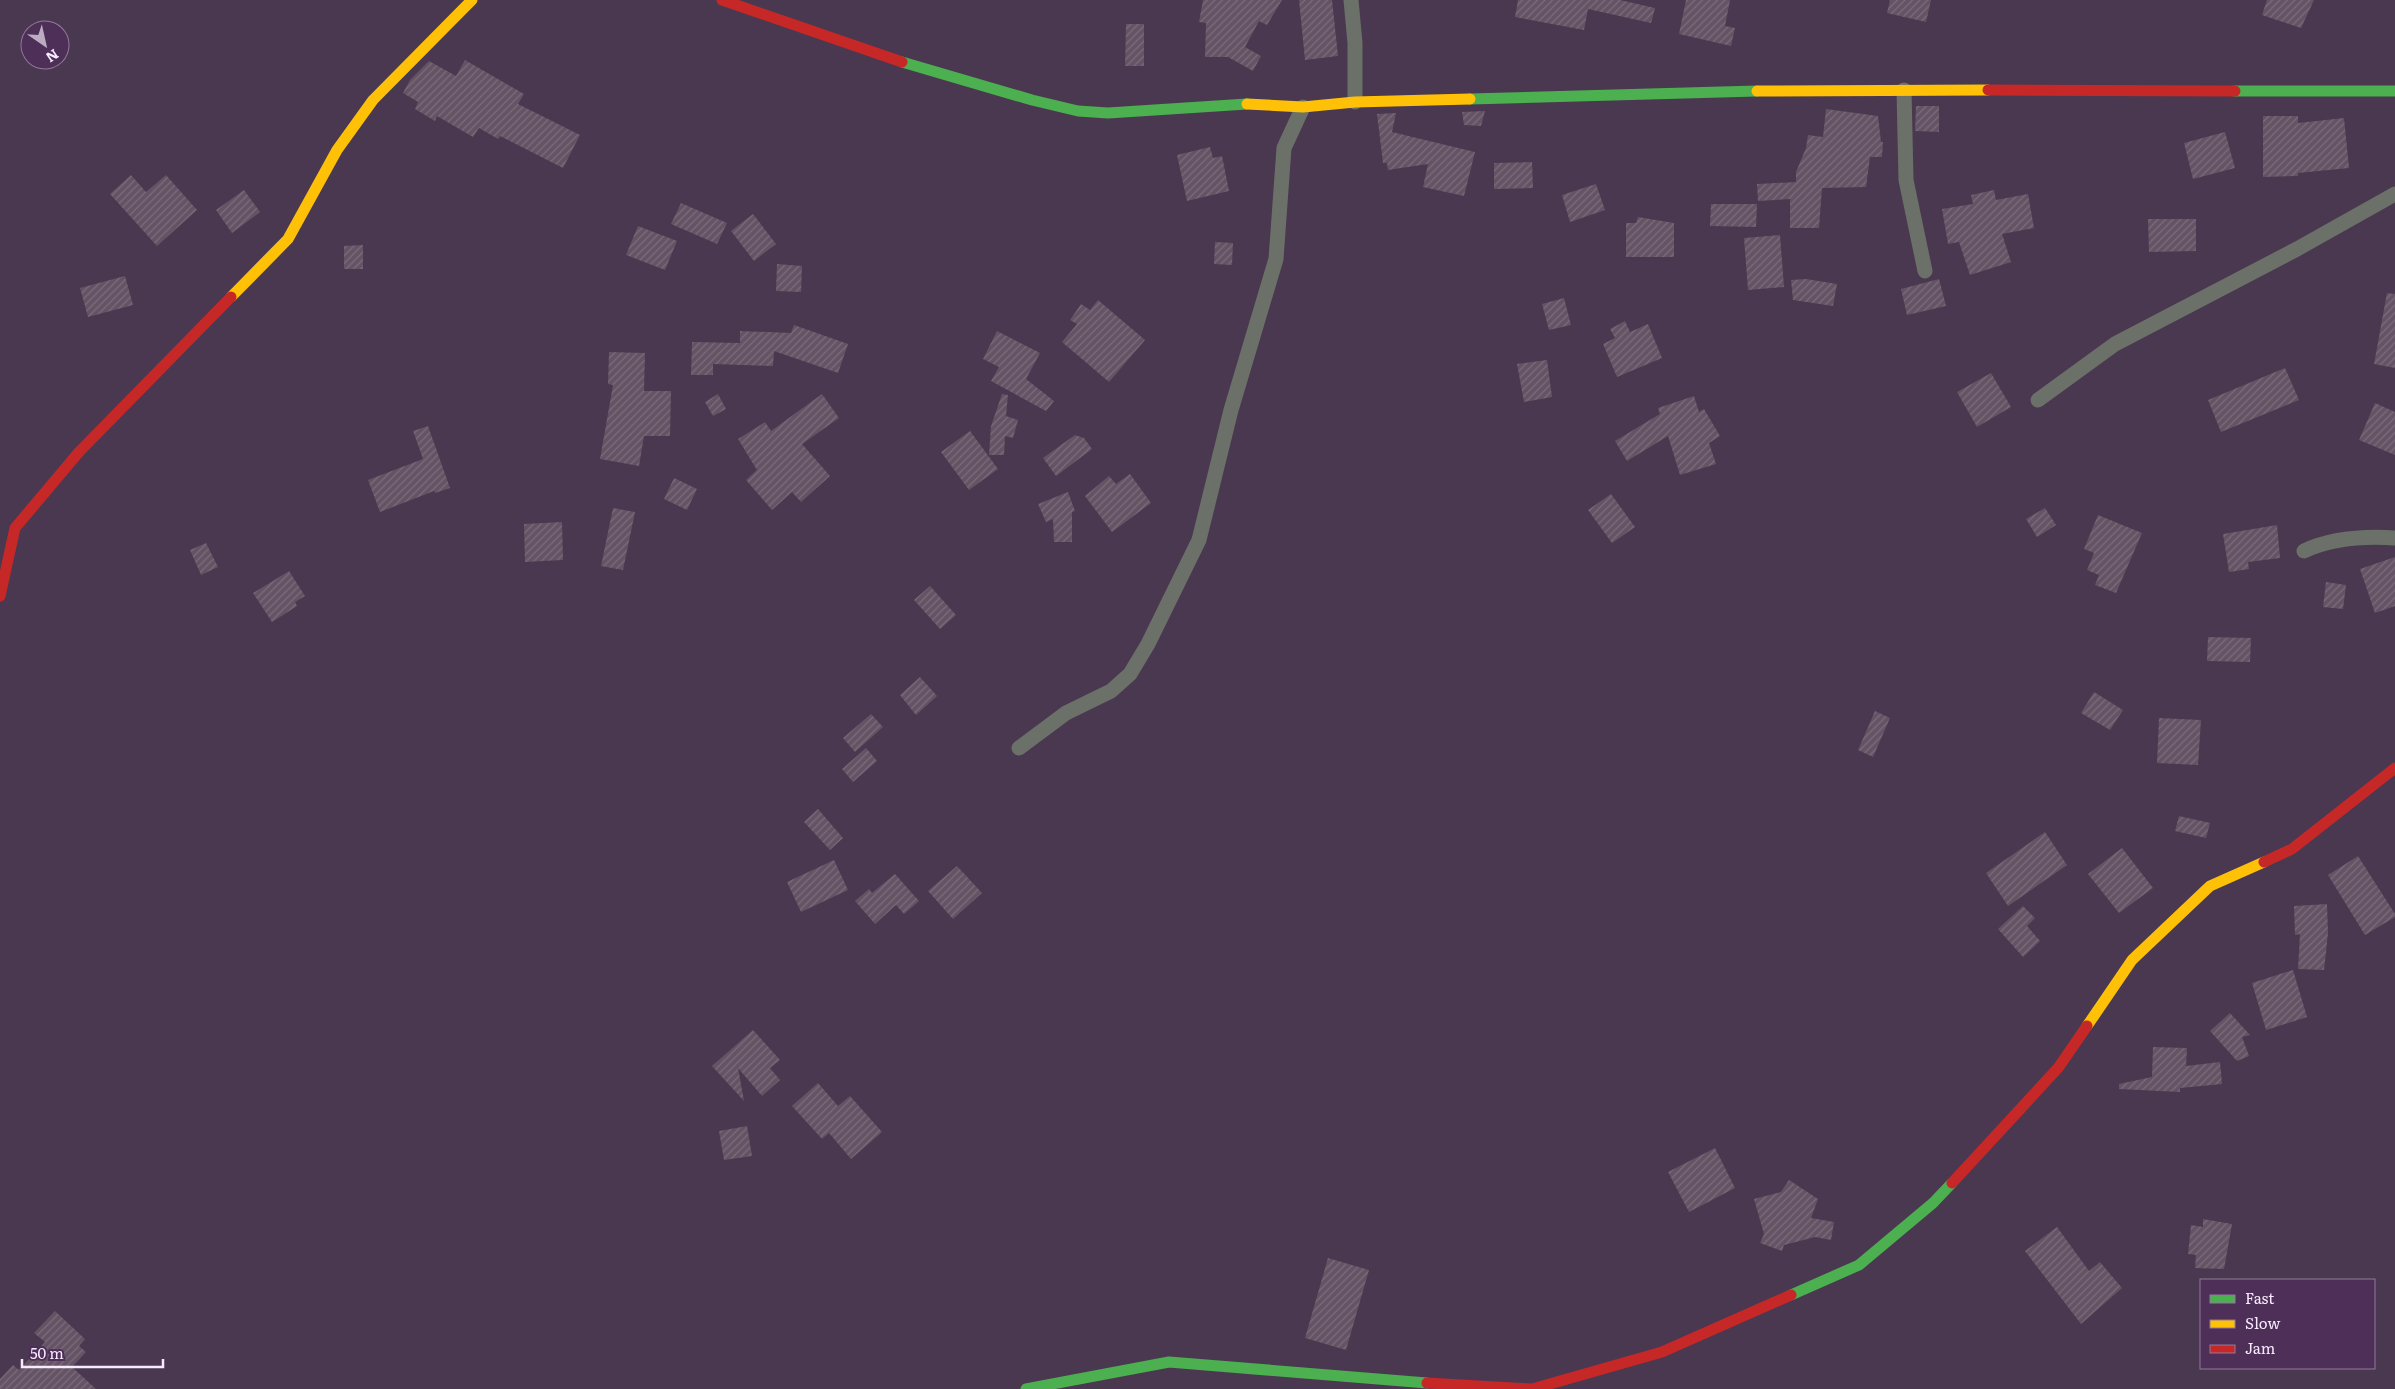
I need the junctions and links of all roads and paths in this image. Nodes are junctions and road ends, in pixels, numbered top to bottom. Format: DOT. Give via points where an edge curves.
graph roads {
  1 [pos="472,0"];
  2 [pos="722,0"];
  3 [pos="1351,0"];
  4 [pos="1904,90"];
  5 [pos="2395,91"];
  6 [pos="1355,102"];
  7 [pos="1302,108"];
  8 [pos="2395,194"];
  9 [pos="1926,271"];
  10 [pos="2038,400"];
  11 [pos="2395,538"];
  12 [pos="2304,551"];
  13 [pos="0,596"];
  14 [pos="1019,748"];
  15 [pos="2395,768"];
  16 [pos="1026,1389"];
  1 -- 13 [label="street" via="373,100 337,150 288,239 79,452 15,528"];
  2 -- 7 [label="street" via="873,53 1078,111 1108,113 1252,104"];
  3 -- 6 [label="street"];
  4 -- 5 [label="street"];
  4 -- 6 [label="street"];
  4 -- 9 [label="street" via="1906,180"];
  6 -- 7 [label="street"];
  7 -- 14 [label="street" via="1284,148 1276,259 1231,410 1199,540 1130,674 1111,690 1066,713"];
  8 -- 10 [label="street" via="2115,344"];
  11 -- 12 [label="street" via="2342,539 2320,543"];
  15 -- 16 [label="street" via="2292,849 2210,886 2132,960 2058,1068 1933,1203 1859,1265 1662,1352 1532,1389 1370,1380 1169,1362"];
}
